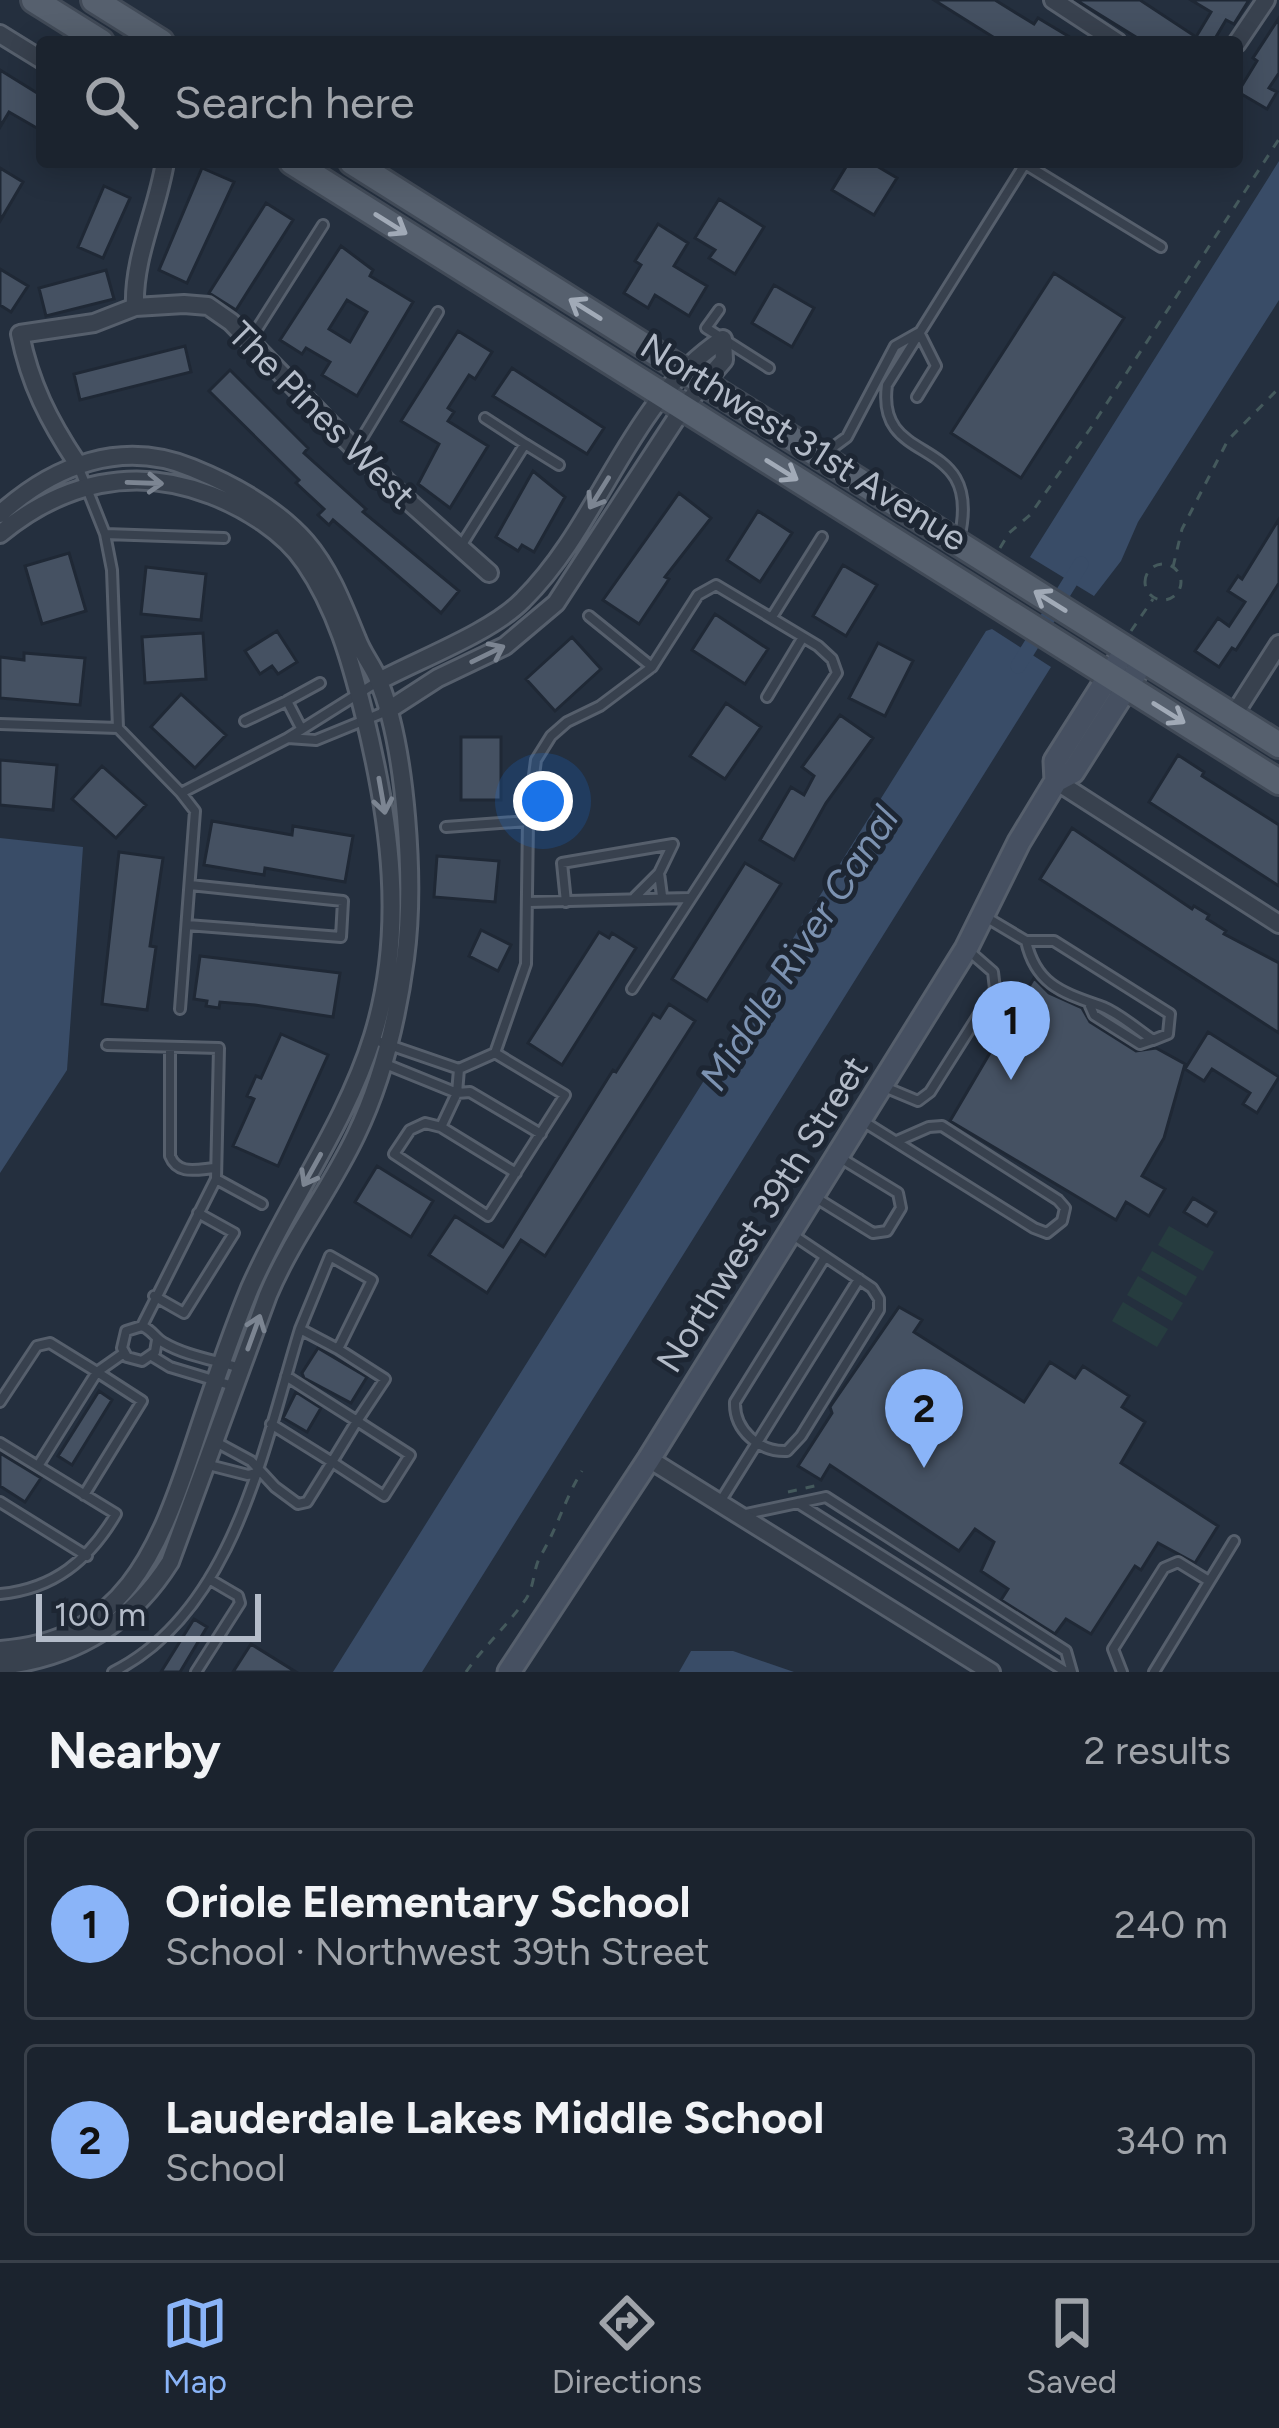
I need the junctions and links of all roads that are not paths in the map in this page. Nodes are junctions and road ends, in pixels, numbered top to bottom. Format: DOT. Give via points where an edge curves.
graph roads {
  1 [pos="34,0"];
  2 [pos="94,0"];
  3 [pos="1053,0"];
  4 [pos="1266,0"];
  5 [pos="0,34"];
  6 [pos="91,36"];
  7 [pos="151,36"];
  8 [pos="1108,36"];
  9 [pos="1242,36"];
  10 [pos="36,56"];
  11 [pos="164,168"];
  12 [pos="302,168"];
  13 [pos="362,168"];
  14 [pos="1021,168"];
  15 [pos="1032,168"];
  16 [pos="323,225"];
  17 [pos="1161,247"];
  18 [pos="135,308"];
  19 [pos="718,310"];
  20 [pos="439,313"];
  21 [pos="0,322"];
  22 [pos="920,332"];
  23 [pos="20,334"];
  24 [pos="723,339"];
  25 [pos="249,341"];
  26 [pos="769,368"];
  27 [pos="695,378"];
  28 [pos="917,397"];
  29 [pos="672,401"];
  30 [pos="485,418"];
  31 [pos="525,444"];
  32 [pos="355,449"];
  33 [pos="819,456"];
  34 [pos="77,463"];
  35 [pos="560,465"];
  36 [pos="86,485"];
  37 [pos="0,514"];
  38 [pos="0,534"];
  39 [pos="105,534"];
  40 [pos="822,537"];
  41 [pos="224,538"];
  42 [pos="958,544"];
  43 [pos="460,547"];
  44 [pos="489,573"];
  45 [pos="589,616"];
  46 [pos="772,617"];
  47 [pos="803,637"];
  48 [pos="1279,644"];
  49 [pos="1131,652"];
  50 [pos="652,667"];
  51 [pos="379,681"];
  52 [pos="1118,681"];
  53 [pos="320,683"];
  54 [pos="359,695"];
  55 [pos="767,697"];
  56 [pos="286,701"];
  57 [pos="387,711"];
  58 [pos="1233,716"];
  59 [pos="245,721"];
  60 [pos="365,721"];
  61 [pos="0,724"];
  62 [pos="118,728"];
  63 [pos="301,728"];
  64 [pos="288,738"];
  65 [pos="1279,745"];
  66 [pos="1056,782"];
  67 [pos="1279,782"];
  68 [pos="181,793"];
  69 [pos="528,821"];
  70 [pos="446,827"];
  71 [pos="659,873"];
  72 [pos="190,885"];
  73 [pos="662,896"];
  74 [pos="635,897"];
  75 [pos="688,898"];
  76 [pos="529,902"];
  77 [pos="566,902"];
  78 [pos="983,916"];
  79 [pos="1279,924"];
  80 [pos="187,925"];
  81 [pos="1026,941"];
  82 [pos="966,949"];
  83 [pos="632,989"];
  84 [pos="180,1009"];
  85 [pos="107,1045"];
  86 [pos="170,1047"];
  87 [pos="377,1051"];
  88 [pos="495,1053"];
  89 [pos="459,1069"];
  90 [pos="880,1086"];
  91 [pos="457,1093"];
  92 [pos="860,1119"];
  93 [pos="441,1127"];
  94 [pos="541,1134"];
  95 [pos="897,1142"];
  96 [pos="837,1155"];
  97 [pos="216,1173"];
  98 [pos="516,1173"];
  99 [pos="812,1196"];
  100 [pos="262,1204"];
  101 [pos="198,1213"];
  102 [pos="790,1232"];
  103 [pos="825,1257"];
  104 [pos="859,1279"];
  105 [pos="154,1295"];
  106 [pos="142,1326"];
  107 [pos="301,1329"];
  108 [pos="157,1340"];
  109 [pos="338,1349"];
  110 [pos="124,1353"];
  111 [pos="152,1357"];
  112 [pos="97,1372"];
  113 [pos="228,1375"];
  114 [pos="286,1376"];
  115 [pos="0,1402"];
  116 [pos="357,1421"];
  117 [pos="271,1424"];
  118 [pos="214,1441"];
  119 [pos="759,1442"];
  120 [pos="0,1443"];
  121 [pos="649,1459"];
  122 [pos="332,1462"];
  123 [pos="205,1464"];
  124 [pos="38,1466"];
  125 [pos="260,1472"];
  126 [pos="84,1495"];
  127 [pos="0,1502"];
  128 [pos="720,1502"];
  129 [pos="797,1502"];
  130 [pos="741,1515"];
  131 [pos="1234,1541"];
  132 [pos="87,1556"];
  133 [pos="209,1579"];
  134 [pos="1209,1581"];
  135 [pos="0,1594"];
  136 [pos="0,1650"];
  137 [pos="0,1666"];
  138 [pos="113,1672"];
  139 [pos="196,1672"];
  140 [pos="509,1672"];
  141 [pos="991,1672"];
  142 [pos="1069,1672"];
  143 [pos="1122,1672"];
  144 [pos="1154,1672"];
  1 -- 6 [label="main road"];
  2 -- 7 [label="main road"];
  3 -- 8 [label="street"];
  4 -- 9 [label="street"];
  5 -- 10 [label="street"];
  11 -- 18 [label="street" via="134,274"];
  12 -- 29 [label="main road, Northwest 31st Avenue, one-way"];
  27 -- 13 [label="main road, Northwest 31st Avenue, one-way"];
  14 -- 22 [label="lane"];
  15 -- 17 [label="lane"];
  16 -- 25 [label="lane"];
  18 -- 23 [label="street, The Pines West"];
  18 -- 25 [label="street, The Pines West" via="208,306"];
  19 -- 24 [label="lane" via="706,328"];
  20 -- 32 [label="lane"];
  21 -- 23 [label="street"];
  22 -- 28 [label="lane" via="936,366"];
  22 -- 33 [label="lane" via="895,346 847,437"];
  22 -- 42 [label="lane" via="887,385 887,419 960,484 966,509"];
  23 -- 34 [label="street" via="49,422"];
  24 -- 26 [label="lane"];
  24 -- 27 [label="street"];
  24 -- 27 [label="street" via="724,360"];
  25 -- 32 [label="street, The Pines West"];
  27 -- 29 [label="street"];
  27 -- 29 [label="street"];
  27 -- 33 [label="main road, Northwest 31st Avenue"];
  29 -- 51 [label="street, one-way" via="526,598"];
  29 -- 52 [label="main road, Northwest 31st Avenue, one-way"];
  57 -- 29 [label="street, one-way" via="505,646 556,603"];
  30 -- 31 [label="lane"];
  31 -- 35 [label="lane"];
  31 -- 43 [label="lane"];
  32 -- 43 [label="street, The Pines West"];
  33 -- 42 [label="main road, Northwest 31st Avenue"];
  34 -- 36 [label="lane"];
  34 -- 37 [label="street"];
  34 -- 51 [label="street" via="154,457 224,481 274,512 335,587"];
  36 -- 38 [label="street"];
  36 -- 39 [label="lane"];
  36 -- 54 [label="street, one-way" via="187,487 274,532 318,585"];
  39 -- 41 [label="lane"];
  39 -- 62 [label="lane"];
  40 -- 46 [label="lane"];
  49 -- 42 [label="main road, Northwest 31st Avenue, one-way"];
  43 -- 44 [label="street, The Pines West"];
  45 -- 50 [label="lane"];
  46 -- 47 [label="lane"];
  46 -- 50 [label="lane" via="716,585 698,595"];
  47 -- 55 [label="lane"];
  47 -- 75 [label="lane" via="837,673"];
  48 -- 58 [label="street"];
  49 -- 52 [label="street, Northwest 39th Street"];
  49 -- 58 [label="main road, Northwest 31st Avenue"];
  50 -- 69 [label="lane" via="551,736 536,760"];
  51 -- 54 [label="lane"];
  51 -- 57 [label="street"];
  52 -- 66 [label="street, Northwest 39th Street" via="1055,761"];
  52 -- 67 [label="main road, Northwest 31st Avenue, one-way"];
  53 -- 56 [label="lane"];
  54 -- 60 [label="street"];
  54 -- 63 [label="lane"];
  56 -- 59 [label="lane"];
  56 -- 63 [label="lane"];
  57 -- 60 [label="lane"];
  57 -- 87 [label="street" via="406,815 409,896 405,959"];
  58 -- 65 [label="main road, Northwest 31st Avenue"];
  60 -- 64 [label="lane" via="316,740"];
  60 -- 87 [label="street, one-way" via="387,823 393,923"];
  61 -- 62 [label="lane"];
  62 -- 68 [label="lane"];
  63 -- 64 [label="lane"];
  64 -- 68 [label="lane"];
  66 -- 78 [label="street, Northwest 39th Street"];
  66 -- 79 [label="street"];
  68 -- 72 [label="lane" via="195,811"];
  69 -- 70 [label="lane"];
  69 -- 76 [label="lane"];
  71 -- 73 [label="lane"];
  71 -- 74 [label="lane"];
  71 -- 77 [label="lane" via="673,844 562,863"];
  72 -- 80 [label="lane"];
  72 -- 80 [label="lane" via="344,901 341,937"];
  73 -- 74 [label="lane"];
  73 -- 75 [label="lane"];
  74 -- 77 [label="lane"];
  75 -- 83 [label="lane"];
  76 -- 77 [label="lane"];
  76 -- 88 [label="lane" via="526,964"];
  78 -- 81 [label="lane"];
  78 -- 82 [label="street, Northwest 39th Street"];
  80 -- 84 [label="lane"];
  81 -- 81 [label="lane" via="1054,941 1170,1014 1168,1034 1140,1044 1094,1015 1038,975"];
  82 -- 90 [label="street, Northwest 39th Street"];
  82 -- 90 [label="lane" via="993,972 995,988 941,1075 917,1101"];
  85 -- 86 [label="lane"];
  86 -- 97 [label="lane" via="170,1156 181,1170"];
  86 -- 97 [label="lane" via="219,1048"];
  87 -- 89 [label="lane"];
  87 -- 91 [label="lane"];
  87 -- 113 [label="street" via="357,1134 281,1263"];
  88 -- 89 [label="lane"];
  88 -- 94 [label="lane" via="565,1095"];
  89 -- 91 [label="lane"];
  90 -- 92 [label="street, Northwest 39th Street"];
  91 -- 93 [label="lane"];
  91 -- 94 [label="lane" via="470,1092"];
  92 -- 95 [label="lane"];
  92 -- 96 [label="street, Northwest 39th Street"];
  93 -- 98 [label="lane"];
  93 -- 98 [label="lane" via="410,1130 394,1154 488,1216"];
  94 -- 98 [label="lane"];
  95 -- 95 [label="lane" via="1034,1228 1047,1233 1062,1220 1058,1200 942,1126"];
  96 -- 99 [label="street, Northwest 39th Street"];
  96 -- 99 [label="lane" via="898,1193 901,1208 887,1231 873,1233"];
  97 -- 100 [label="lane"];
  97 -- 101 [label="lane"];
  99 -- 102 [label="street, Northwest 39th Street"];
  101 -- 105 [label="lane"];
  101 -- 105 [label="lane" via="234,1233 184,1313"];
  102 -- 103 [label="lane"];
  102 -- 121 [label="street, Northwest 39th Street"];
  103 -- 104 [label="lane"];
  103 -- 119 [label="lane" via="735,1402 734,1418"];
  104 -- 119 [label="lane"];
  104 -- 119 [label="lane" via="879,1310 788,1451"];
  105 -- 106 [label="lane"];
  106 -- 108 [label="lane"];
  106 -- 110 [label="lane" via="123,1336"];
  107 -- 109 [label="lane"];
  107 -- 109 [label="lane" via="331,1256 372,1280"];
  107 -- 114 [label="lane"];
  108 -- 111 [label="lane"];
  108 -- 113 [label="lane"];
  109 -- 116 [label="lane" via="385,1379"];
  110 -- 111 [label="lane" via="137,1361"];
  110 -- 112 [label="lane"];
  111 -- 113 [label="lane"];
  112 -- 115 [label="lane" via="50,1343 37,1346"];
  112 -- 124 [label="lane"];
  112 -- 126 [label="lane" via="142,1401"];
  113 -- 118 [label="street"];
  113 -- 136 [label="street" via="166,1528 121,1596 83,1625"];
  114 -- 116 [label="lane"];
  114 -- 117 [label="lane"];
  116 -- 122 [label="lane"];
  116 -- 122 [label="lane" via="410,1455 384,1496"];
  117 -- 122 [label="lane"];
  117 -- 125 [label="lane"];
  118 -- 123 [label="street"];
  118 -- 125 [label="lane"];
  119 -- 128 [label="lane"];
  120 -- 124 [label="lane"];
  121 -- 128 [label="street"];
  121 -- 140 [label="street, Northwest 39th Street"];
  122 -- 125 [label="lane" via="298,1504"];
  123 -- 125 [label="lane"];
  123 -- 137 [label="street" via="170,1562 143,1599 87,1642"];
  124 -- 126 [label="lane"];
  125 -- 133 [label="lane"];
  126 -- 132 [label="lane" via="116,1514"];
  127 -- 132 [label="lane"];
  128 -- 130 [label="street"];
  129 -- 130 [label="lane"];
  129 -- 142 [label="lane"];
  129 -- 142 [label="lane" via="826,1497 1066,1652"];
  130 -- 141 [label="street"];
  131 -- 134 [label="lane"];
  132 -- 135 [label="lane" via="26,1592"];
  133 -- 138 [label="lane" via="177,1620"];
  133 -- 139 [label="lane" via="240,1603"];
  134 -- 143 [label="lane" via="1178,1562 1164,1568 1113,1649"];
  134 -- 144 [label="lane"];
}
